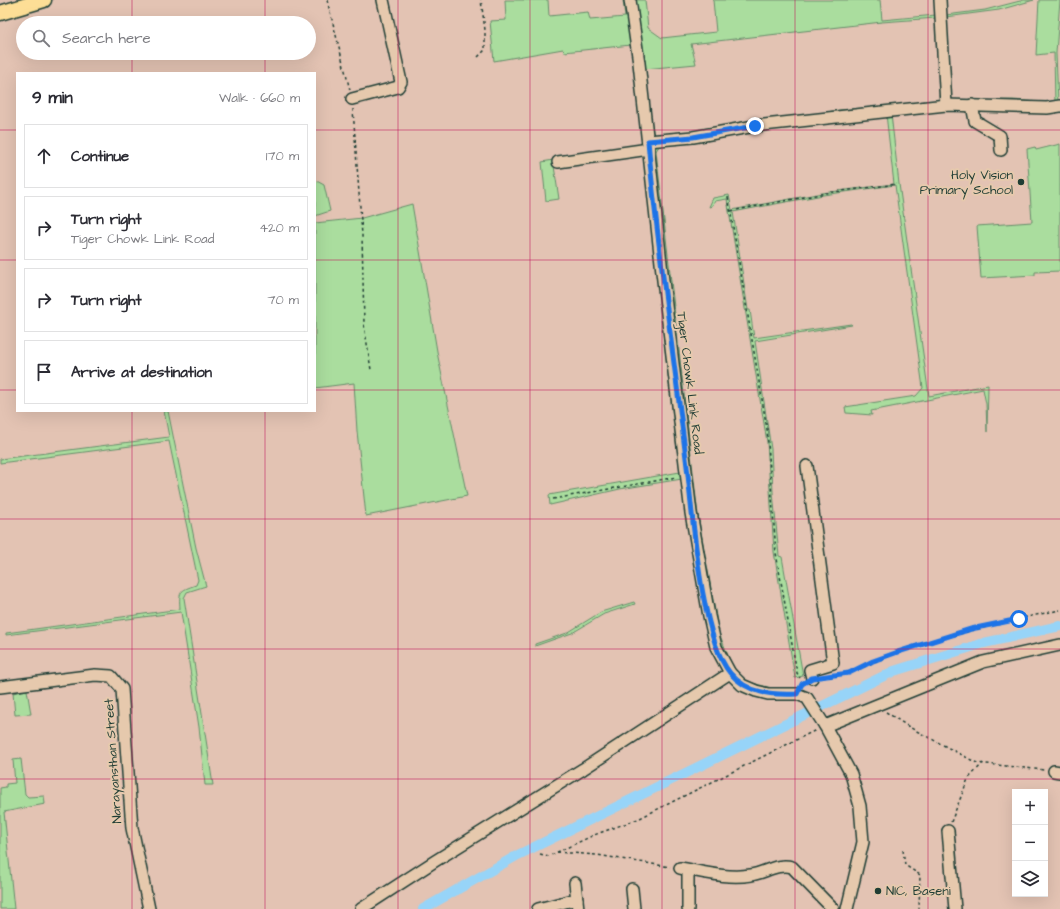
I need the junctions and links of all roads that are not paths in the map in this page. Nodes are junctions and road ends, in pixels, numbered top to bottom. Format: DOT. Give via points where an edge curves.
graph roads {
  1 [pos="44,0"];
  2 [pos="383,0"];
  3 [pos="630,0"];
  4 [pos="940,0"];
  5 [pos="8,7"];
  6 [pos="352,99"];
  7 [pos="946,105"];
  8 [pos="972,105"];
  9 [pos="1060,106"];
  10 [pos="649,145"];
  11 [pos="1001,150"];
  12 [pos="558,162"];
  13 [pos="807,466"];
  14 [pos="1060,645"];
  15 [pos="730,672"];
  16 [pos="808,680"];
  17 [pos="0,686"];
  18 [pos="822,722"];
  19 [pos="948,831"];
  20 [pos="575,883"];
  21 [pos="632,889"];
  22 [pos="577,904"];
  23 [pos="149,909"];
  24 [pos="361,909"];
  25 [pos="538,909"];
  26 [pos="634,909"];
  27 [pos="688,909"];
  28 [pos="833,909"];
  29 [pos="847,909"];
  30 [pos="955,909"];
  1 -- 5 [label="main road"];
  2 -- 6 [label="street" via="401,82 398,87"];
  3 -- 10 [label="street, Tiger Chowk Link Road"];
  4 -- 7 [label="street"];
  7 -- 8 [label="street"];
  7 -- 10 [label="street" via="755,126"];
  8 -- 9 [label="street" via="1047,108"];
  8 -- 11 [label="street" via="975,121 1000,136"];
  10 -- 12 [label="street"];
  10 -- 15 [label="street, Tiger Chowk Link Road" via="691,513 706,607 716,647"];
  13 -- 16 [label="street" via="833,663 810,670"];
  14 -- 18 [label="street" via="983,662 874,706"];
  15 -- 18 [label="street, Tiger Chowk Link Road" via="742,685 756,691 802,695 812,704"];
  15 -- 24 [label="street" via="584,769"];
  17 -- 23 [label="street, Narayansthan Street" via="95,675 111,676 122,689 132,828"];
  18 -- 29 [label="street" via="851,774 857,790 863,829 861,852"];
  19 -- 30 [label="street"];
  20 -- 22 [label="street"];
  21 -- 26 [label="street"];
  22 -- 25 [label="street"];
  27 -- 28 [label="street" via="684,869 735,876 751,875 778,866 792,867"];
}
